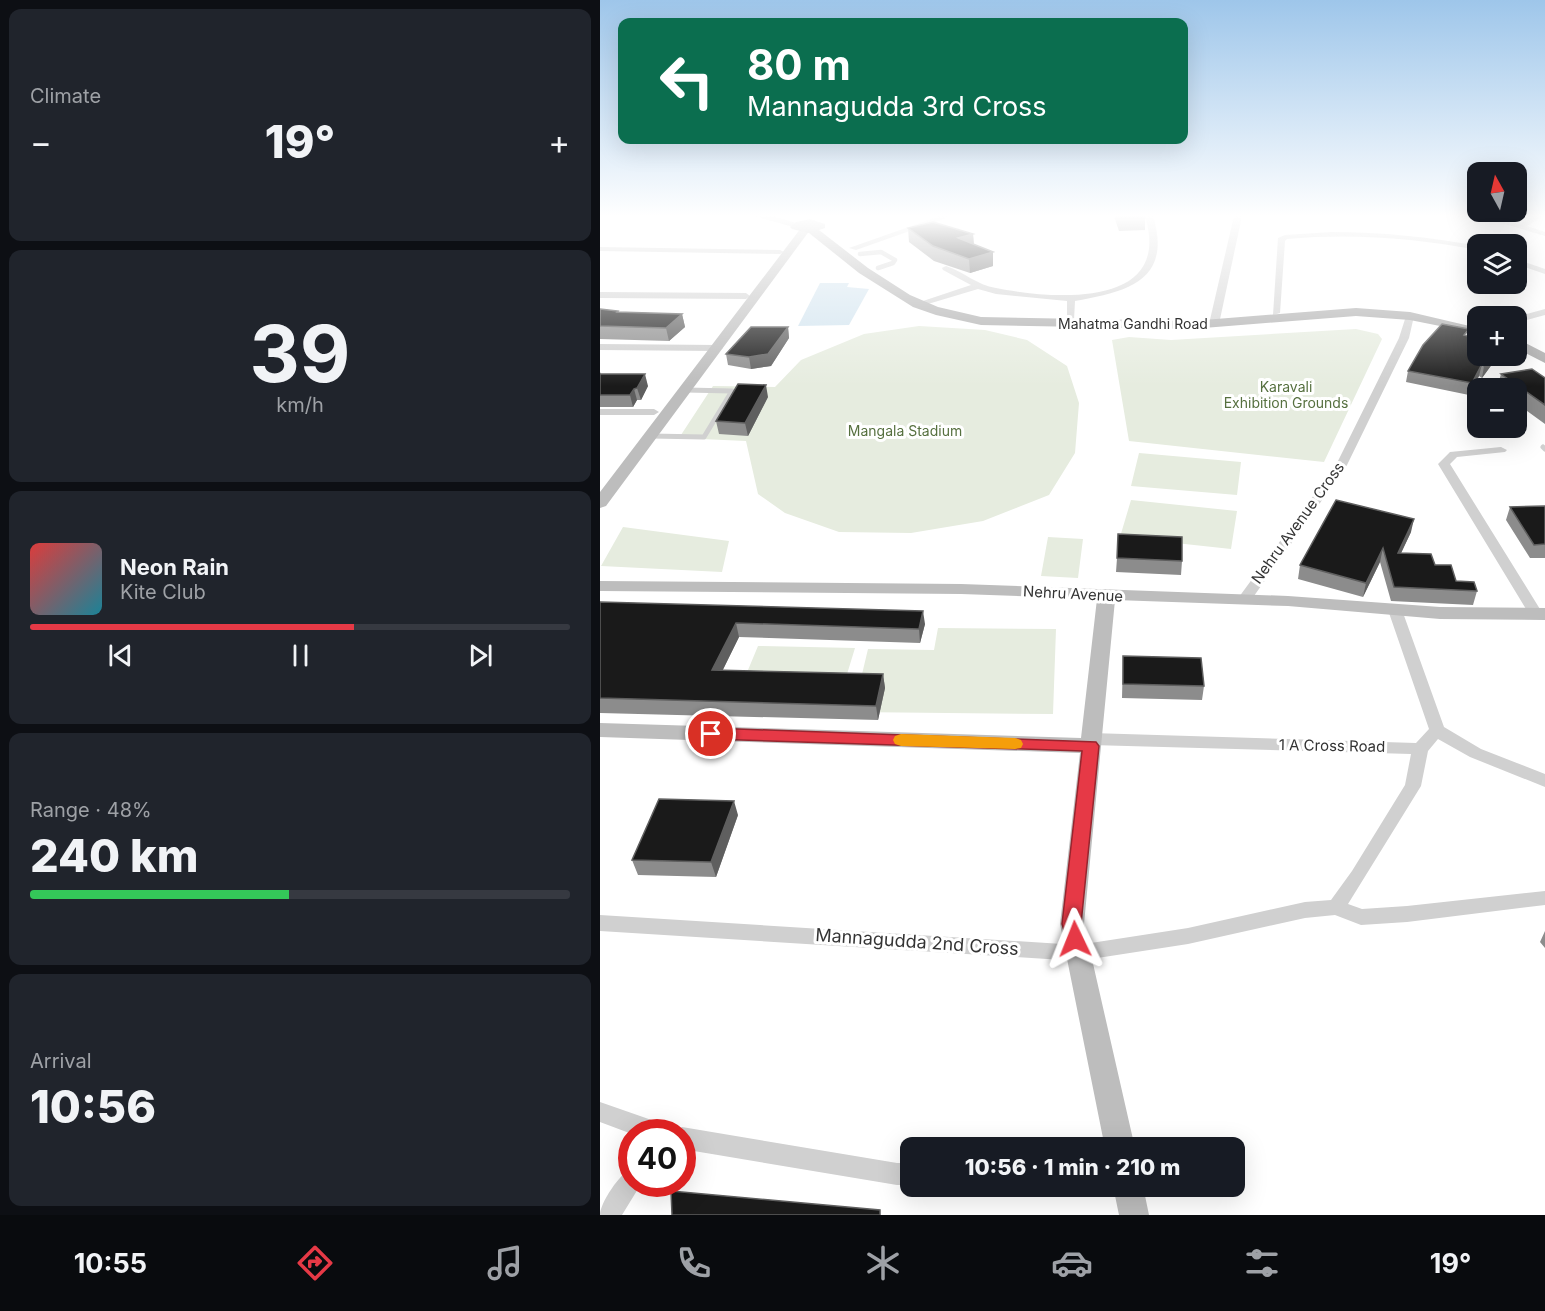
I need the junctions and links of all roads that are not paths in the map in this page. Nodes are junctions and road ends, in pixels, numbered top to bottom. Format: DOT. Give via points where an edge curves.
graph roads {
  1 [pos="764,273"];
  2 [pos="771,273"];
  3 [pos="874,273"];
  4 [pos="885,273"];
  5 [pos="954,273"];
  6 [pos="1147,273"];
  7 [pos="1225,273"];
  8 [pos="1279,273"];
  9 [pos="978,286"];
  10 [pos="600,295"];
  11 [pos="746,296"];
  12 [pos="1071,299"];
  13 [pos="923,302"];
  14 [pos="1545,312"];
  15 [pos="1276,314"];
  16 [pos="1410,315"];
  17 [pos="1527,317"];
  18 [pos="1071,318"];
  19 [pos="1214,322"];
  20 [pos="1467,322"];
  21 [pos="1467,330"];
  22 [pos="600,347"];
  23 [pos="712,348"];
  24 [pos="1527,348"];
  25 [pos="1527,358"];
  26 [pos="1545,358"];
  27 [pos="1545,369"];
  28 [pos="686,390"];
  29 [pos="600,412"];
  30 [pos="654,412"];
  31 [pos="651,435"];
  32 [pos="1502,450"];
  33 [pos="600,482"];
  34 [pos="600,503"];
  35 [pos="600,586"];
  36 [pos="1106,596"];
  37 [pos="1244,600"];
  38 [pos="1395,610"];
  39 [pos="1541,614"];
  40 [pos="600,730"];
  41 [pos="1437,730"];
  42 [pos="1091,743"];
  43 [pos="1420,749"];
  44 [pos="1545,781"];
  45 [pos="1545,898"];
  46 [pos="1336,907"];
  47 [pos="600,922"];
  48 [pos="1078,953"];
  49 [pos="600,1112"];
  50 [pos="619,1119"];
  51 [pos="1118,1137"];
  52 [pos="696,1140"];
  53 [pos="900,1174"];
  54 [pos="620,1197"];
  55 [pos="1130,1197"];
  56 [pos="609,1215"];
  57 [pos="1134,1215"];
  1 -- 11 [label="street"];
  2 -- 23 [label="street"];
  3 -- 13 [label="main road, Mahatma Gandhi Road"];
  4 -- 13 [label="main road, Mahatma Gandhi Road"];
  5 -- 9 [label="street"];
  6 -- 12 [label="street" via="1133,284"];
  7 -- 19 [label="street"];
  8 -- 15 [label="street"];
  9 -- 12 [label="street"];
  9 -- 13 [label="street"];
  10 -- 11 [label="street"];
  11 -- 23 [label="street"];
  12 -- 18 [label="street"];
  13 -- 18 [label="main road, Mahatma Gandhi Road" via="968,312"];
  13 -- 19 [label="main road, Mahatma Gandhi Road" via="954,316 981,321"];
  14 -- 17 [label="street"];
  15 -- 19 [label="main road, Mahatma Gandhi Road"];
  15 -- 20 [label="main road, Mahatma Gandhi Road" via="1394,308"];
  16 -- 19 [label="main road, Mahatma Gandhi Road" via="1356,312"];
  16 -- 21 [label="main road, Mahatma Gandhi Road"];
  16 -- 37 [label="street, Nehru Avenue Cross" via="1404,338 1341,465"];
  18 -- 19 [label="main road, Mahatma Gandhi Road"];
  22 -- 23 [label="street"];
  23 -- 28 [label="street"];
  23 -- 30 [label="street"];
  24 -- 26 [label="main road"];
  25 -- 27 [label="main road"];
  28 -- 31 [label="street"];
  28 -- 31 [label="lane" via="732,391 704,437"];
  29 -- 30 [label="street"];
  30 -- 33 [label="street"];
  31 -- 34 [label="street"];
  32 -- 39 [label="street" via="1454,453 1444,464"];
  35 -- 36 [label="street, Nehru Avenue" via="961,589"];
  36 -- 37 [label="street, Nehru Avenue"];
  36 -- 42 [label="street"];
  37 -- 38 [label="street, Nehru Avenue"];
  38 -- 39 [label="street, Nehru Avenue"];
  38 -- 41 [label="street"];
  40 -- 42 [label="street"];
  41 -- 43 [label="street"];
  41 -- 44 [label="street" via="1453,744"];
  42 -- 43 [label="street, 1 A Cross Road"];
  42 -- 48 [label="street" via="1072,924"];
  43 -- 46 [label="street" via="1413,786"];
  45 -- 46 [label="street" via="1361,917"];
  46 -- 48 [label="street, Mannagudda 2nd Cross"];
  47 -- 48 [label="street, Mannagudda 2nd Cross"];
  48 -- 51 [label="street"];
  49 -- 50 [label="street"];
  52 -- 53 [label="street"];
  54 -- 56 [label="street"];
  55 -- 57 [label="street"];
}
